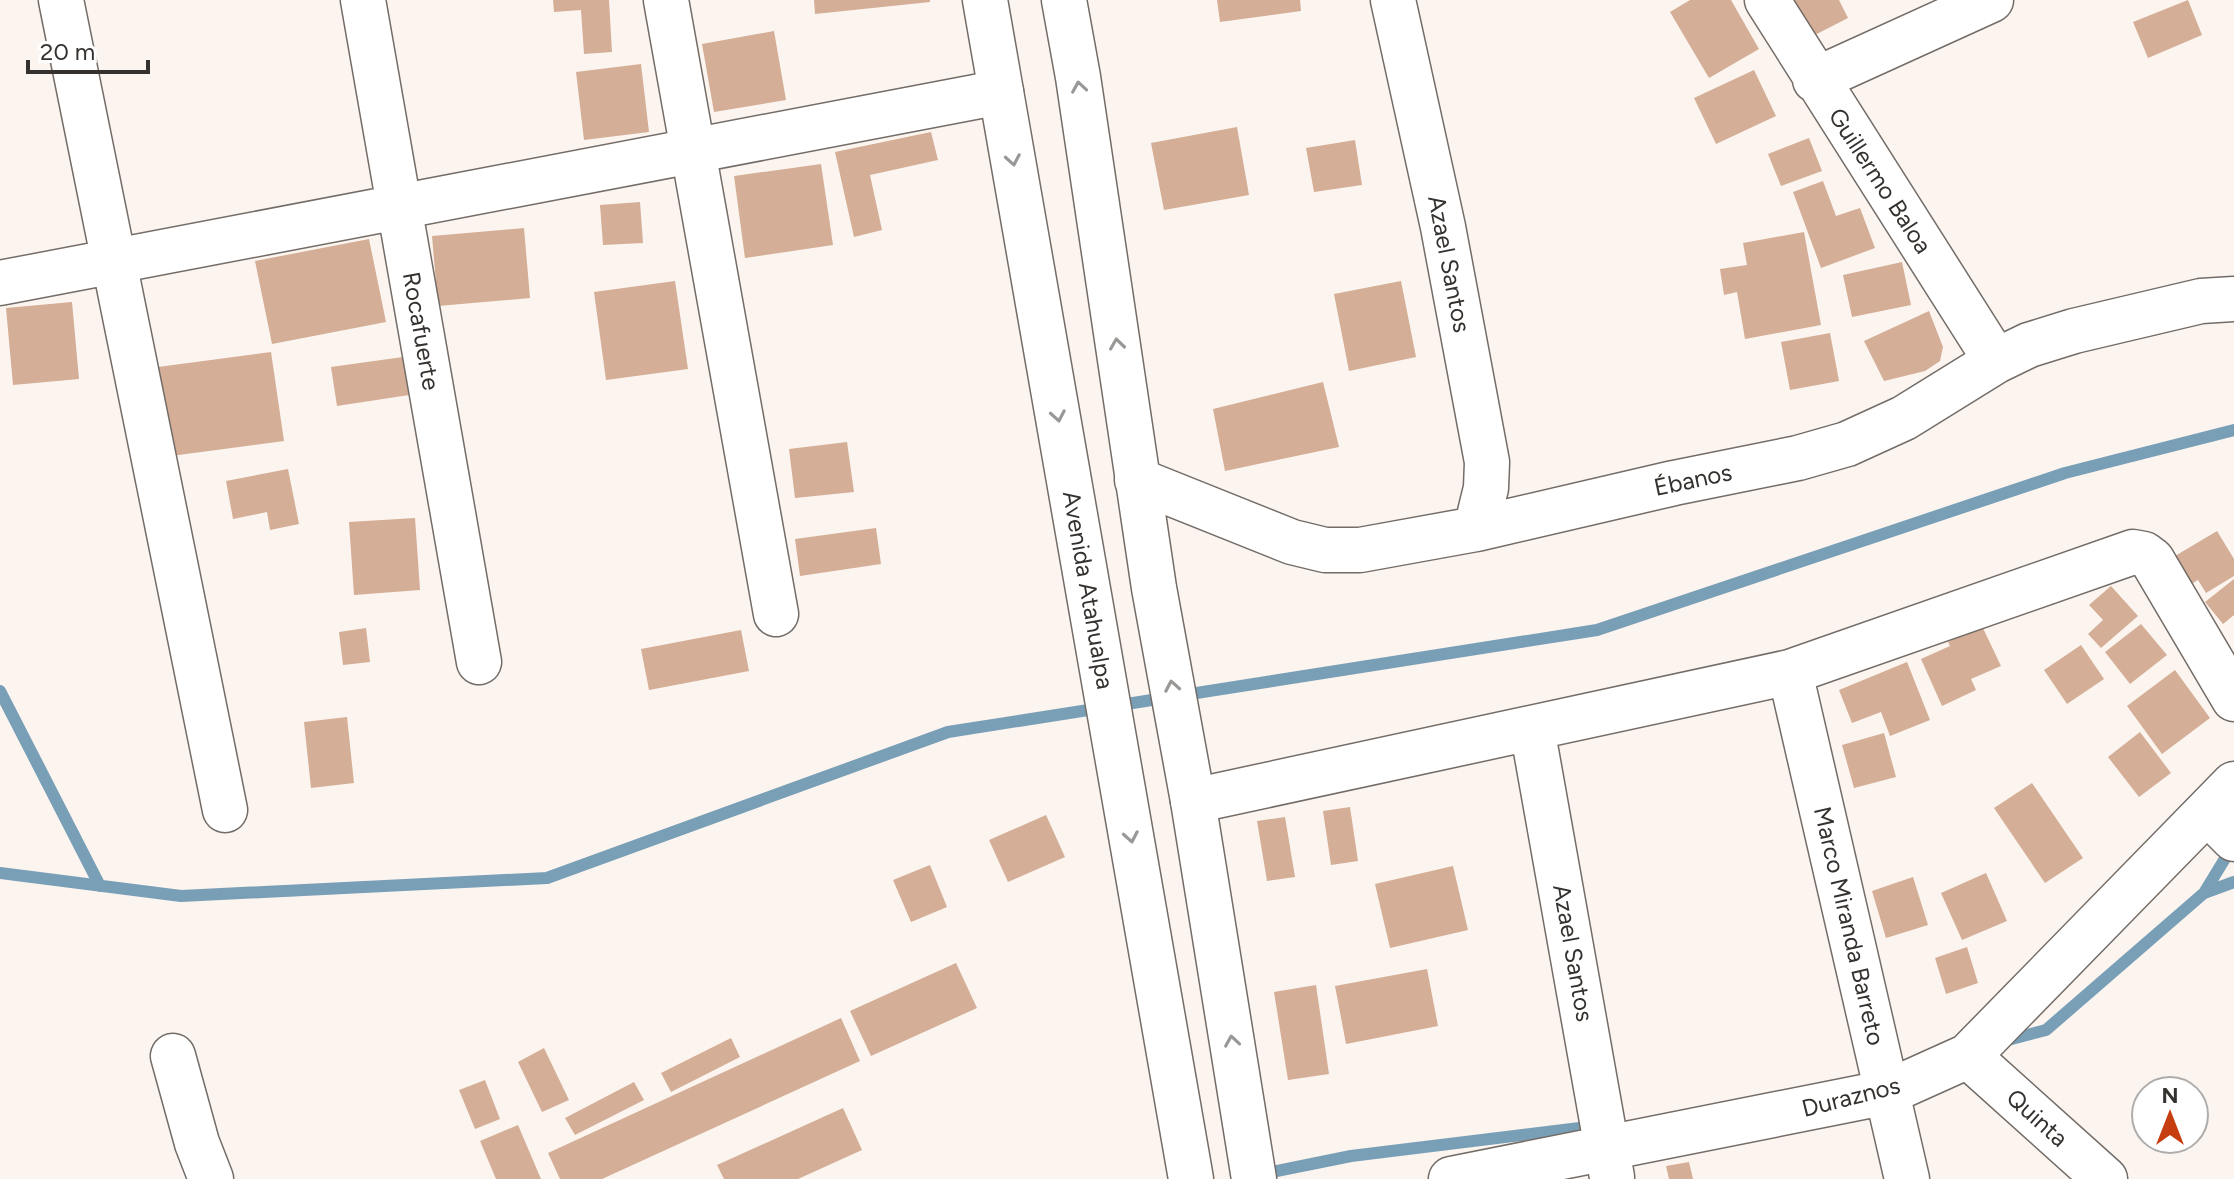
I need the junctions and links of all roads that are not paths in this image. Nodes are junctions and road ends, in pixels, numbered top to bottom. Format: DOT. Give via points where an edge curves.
graph roads {
  1 [pos="61,0"];
  2 [pos="363,0"];
  3 [pos="666,0"];
  4 [pos="985,0"];
  5 [pos="1064,0"];
  6 [pos="1393,0"];
  7 [pos="1767,0"];
  8 [pos="1991,0"];
  9 [pos="1815,80"];
  10 [pos="1001,92"];
  11 [pos="692,150"];
  12 [pos="400,207"];
  13 [pos="112,261"];
  14 [pos="0,283"];
  15 [pos="2234,299"];
  16 [pos="1996,361"];
  17 [pos="1137,480"];
  18 [pos="1476,529"];
  19 [pos="776,614"];
  20 [pos="479,662"];
  21 [pos="1790,672"];
  22 [pos="2234,699"];
  23 [pos="1532,728"];
  24 [pos="1189,782"];
  25 [pos="225,810"];
  26 [pos="2225,812"];
  27 [pos="173,1056"];
  28 [pos="1968,1056"];
  29 [pos="1888,1092"];
  30 [pos="1610,1164"];
  31 [pos="211,1179"];
  32 [pos="1191,1179"];
  33 [pos="1254,1179"];
  34 [pos="1451,1179"];
  35 [pos="1907,1179"];
  36 [pos="2105,1179"];
  1 -- 13 [label="main road"];
  2 -- 12 [label="main road, Rocafuerte"];
  3 -- 11 [label="main road"];
  4 -- 10 [label="main road, Avenida Atahualpa"];
  17 -- 5 [label="main road, one-way"];
  6 -- 18 [label="main road, Azael Santos" via="1487,462"];
  7 -- 9 [label="main road, Guillermo Baloa"];
  8 -- 9 [label="main road"];
  9 -- 16 [label="main road, Guillermo Baloa"];
  10 -- 11 [label="main road"];
  10 -- 32 [label="main road, Avenida Atahualpa, one-way"];
  11 -- 12 [label="main road"];
  11 -- 19 [label="main road"];
  12 -- 13 [label="main road"];
  12 -- 20 [label="main road, Rocafuerte"];
  13 -- 14 [label="main road"];
  13 -- 25 [label="main road"];
  15 -- 16 [label="main road, Ébanos" via="2201,301 2074,331"];
  16 -- 18 [label="main road, Ébanos" via="1904,418 1847,444"];
  17 -- 18 [label="main road, Ébanos" via="1292,542 1325,550 1360,550"];
  24 -- 17 [label="main road, one-way"];
  21 -- 22 [label="main road" via="2133,552 2152,560"];
  21 -- 23 [label="main road"];
  21 -- 29 [label="main road, Marco Miranda Barreto"];
  23 -- 24 [label="main road"];
  23 -- 30 [label="main road, Azael Santos"];
  33 -- 24 [label="main road, one-way"];
  26 -- 28 [label="main road, Duraznos"];
  27 -- 31 [label="main road"];
  28 -- 29 [label="main road, Duraznos"];
  28 -- 36 [label="main road, Quinta"];
  29 -- 30 [label="main road, Duraznos"];
  29 -- 35 [label="main road, Marco Miranda Barreto"];
  30 -- 34 [label="main road, Duraznos"];
}
